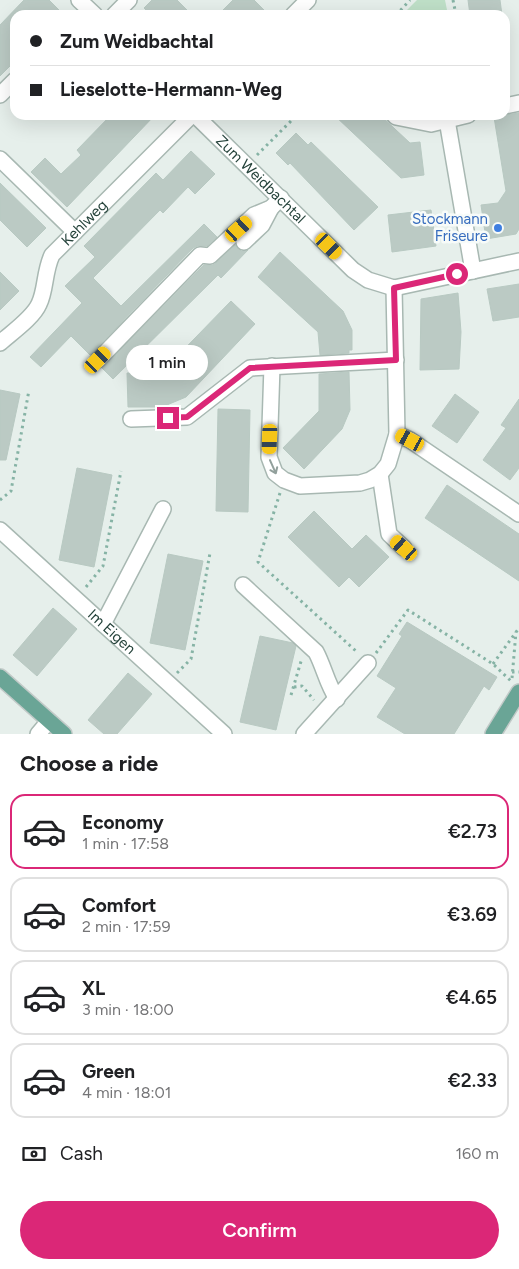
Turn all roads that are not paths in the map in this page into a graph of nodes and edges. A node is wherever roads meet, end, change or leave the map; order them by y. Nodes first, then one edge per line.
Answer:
1 (129, 0) edge
2 (308, 0) edge
3 (119, 10) edge
4 (298, 10) edge
5 (10, 85) edge
6 (0, 95) edge
7 (188, 120) edge
8 (198, 120) edge
9 (411, 120) edge
10 (447, 120) joint
11 (0, 159) edge
12 (276, 203) junction
13 (75, 232) junction
14 (244, 242) dead end
15 (519, 261) edge
16 (473, 271) junction
17 (394, 288) junction
18 (0, 343) edge
19 (98, 360) dead end
20 (396, 360) junction
21 (272, 366) junction
22 (130, 419) dead end
23 (397, 434) junction
24 (384, 469) junction
25 (163, 510) dead end
26 (519, 514) edge
27 (0, 530) edge
28 (404, 548) dead end
29 (243, 585) dead end
30 (104, 624) junction
31 (368, 663) road end
32 (0, 677) edge
33 (519, 692) edge
34 (337, 699) junction
35 (49, 721) junction
36 (38, 734) edge
37 (64, 734) edge
38 (224, 734) edge
39 (304, 734) edge
40 (493, 734) edge

1 - 3 street
2 - 4 street
5 - 6 street
7 - 13 street, Kehlweg
8 - 12 street, Zum Weidbachtal
9 - 10 street
10 - 16 street
11 - 13 street
12 - 14 street
12 - 17 street, Zum Weidbachtal
12 - 19 street
13 - 18 street, Kehlweg
15 - 16 street, Zum Weidbachtal
16 - 17 street, Zum Weidbachtal
17 - 20 street
20 - 21 street
20 - 23 street
21 - 22 street
21 -> 24 street
23 - 24 street
23 - 26 street
24 - 28 street
25 - 30 street
27 - 30 street, Im Eigen
29 - 34 street
30 - 38 street, Im Eigen
31 - 34 street
32 - 35 main road
33 - 40 main road
34 - 39 street
35 - 36 street
35 - 37 main road

